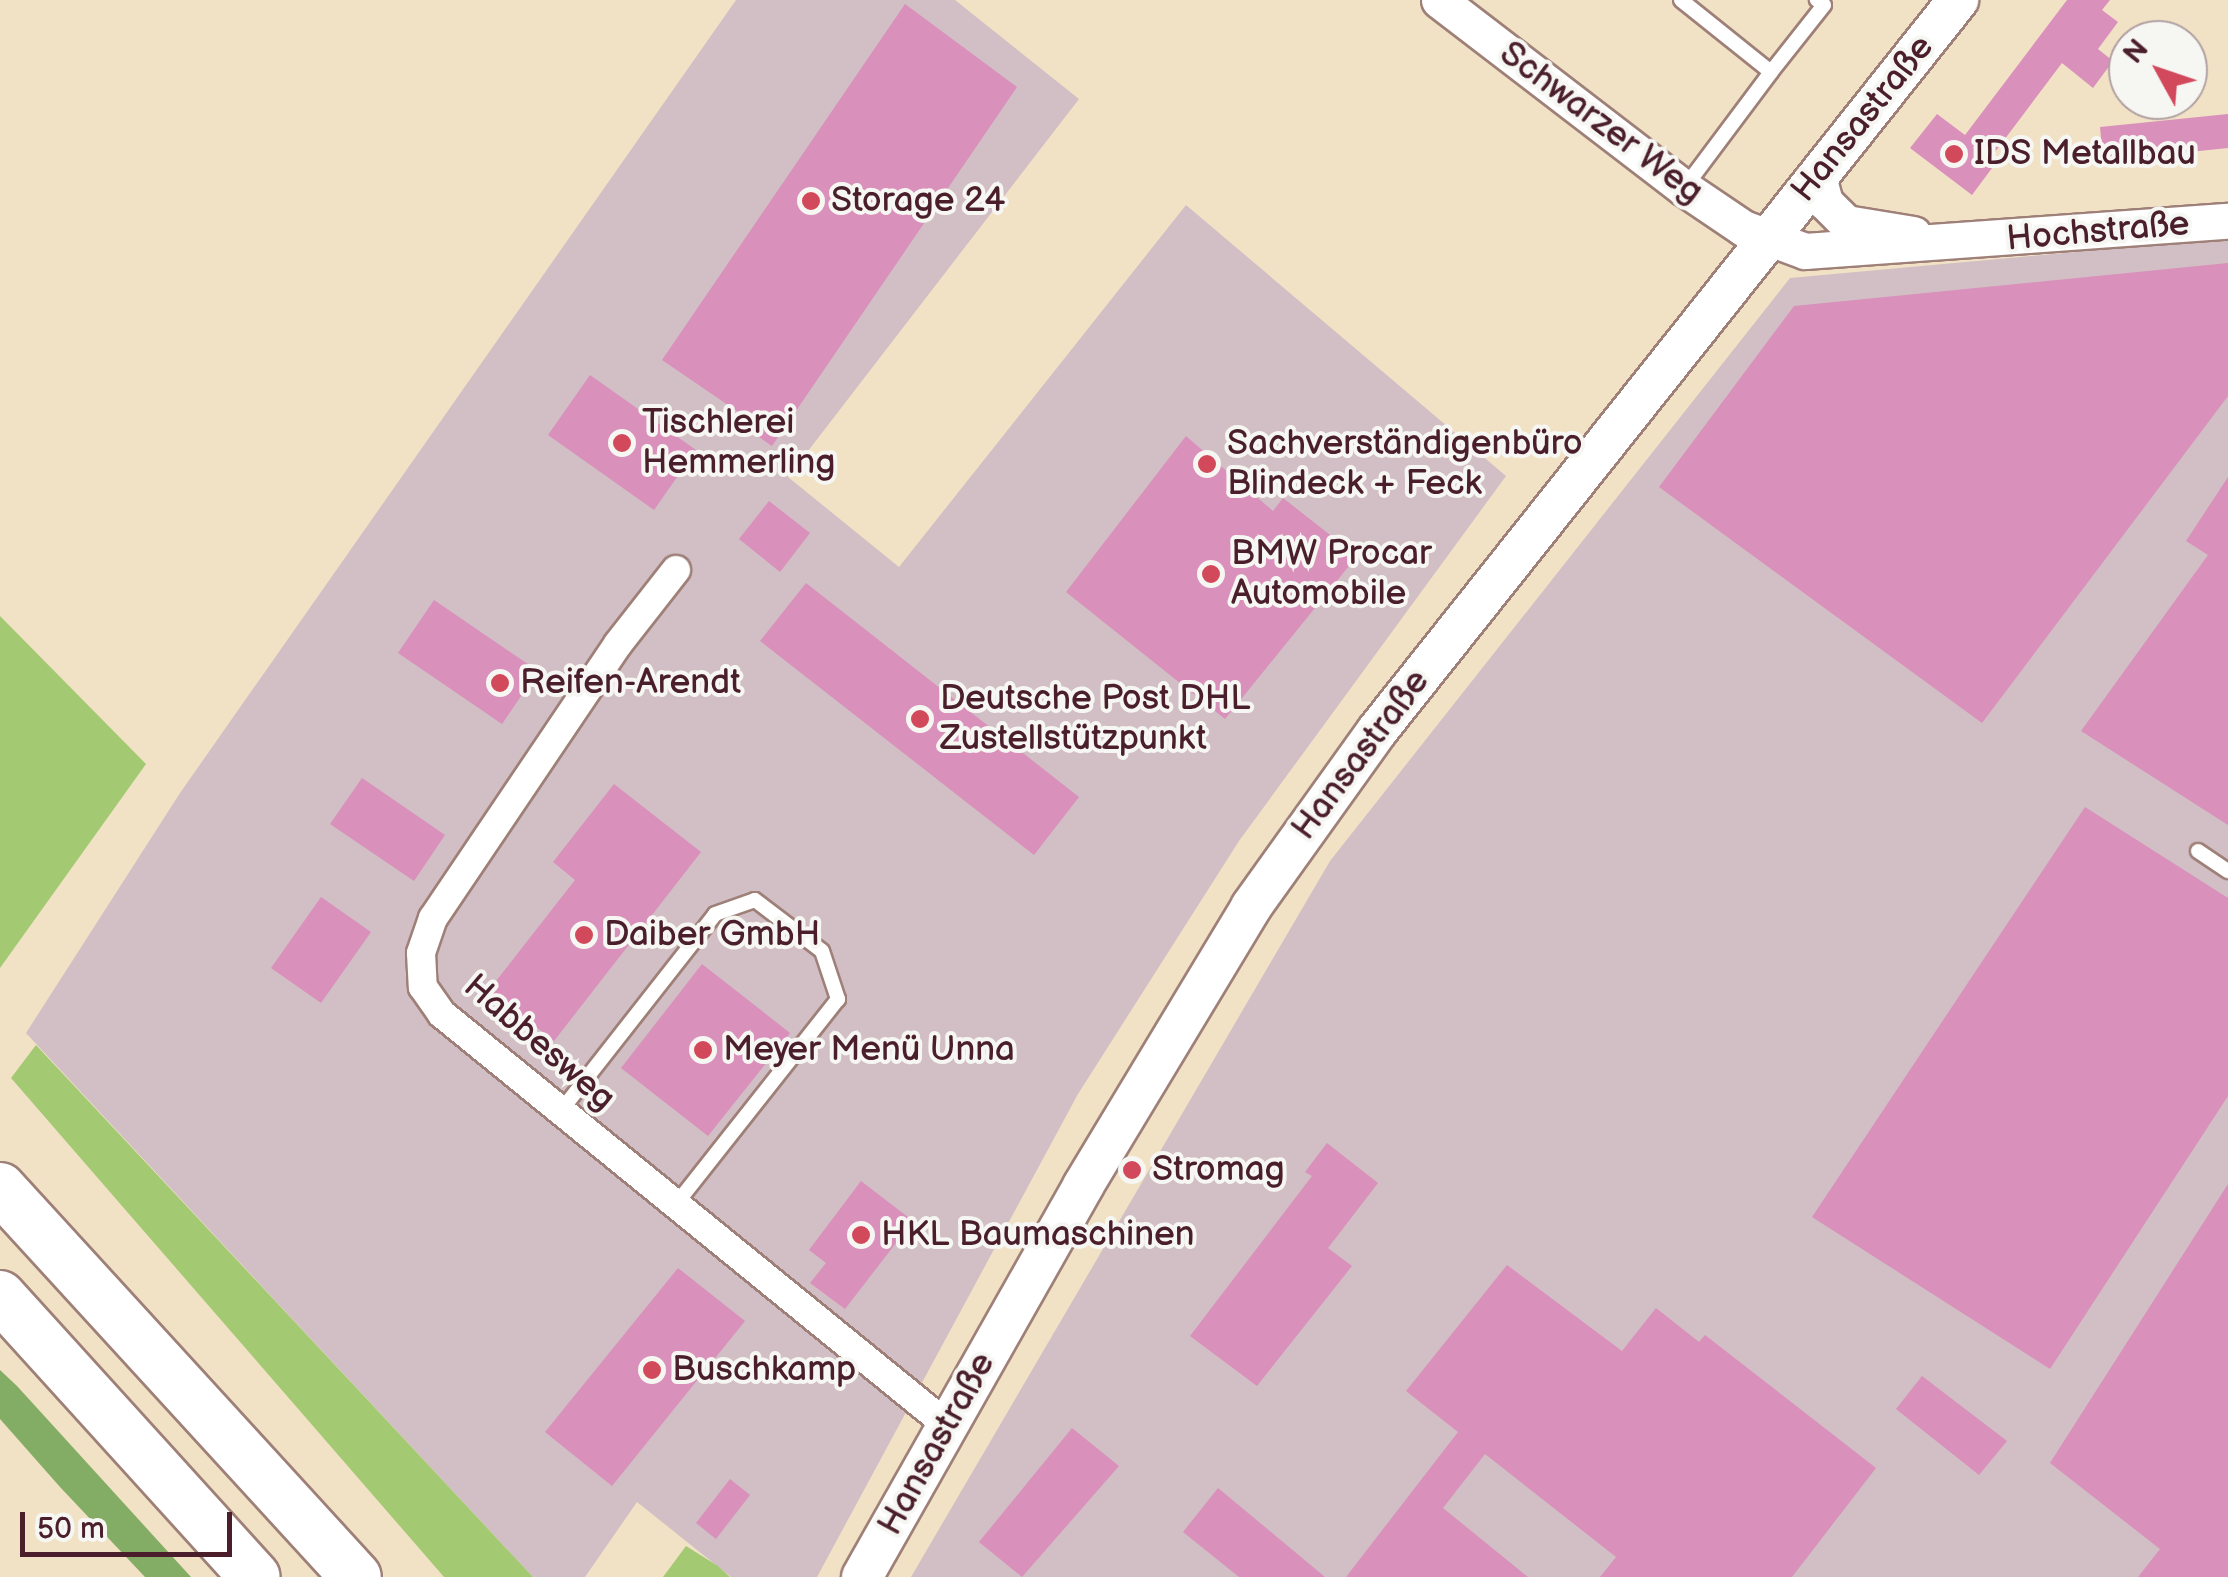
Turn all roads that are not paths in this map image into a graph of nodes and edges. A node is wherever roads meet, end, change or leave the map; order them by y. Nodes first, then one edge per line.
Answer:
1 (1439, 0) edge
2 (1680, 0) edge
3 (1818, 0) edge
4 (1958, 0) edge
5 (1771, 72) junction
6 (1818, 176) junction
7 (1684, 188) junction
8 (2228, 220) edge
9 (1767, 239) junction
10 (1968, 243) junction
11 (676, 570) dead end
12 (2198, 851) dead end
13 (2228, 871) edge
14 (560, 1112) junction
15 (0, 1188) edge
16 (674, 1207) junction
17 (0, 1296) edge
18 (947, 1425) junction
19 (255, 1577) edge
20 (356, 1577) edge
21 (862, 1577) edge

1 - 7 street, Schwarzer Weg
2 - 5 lane
3 - 5 lane
4 - 6 main road, Hansastraße
5 - 7 lane
6 - 9 main road, Hansastraße
6 - 10 street, Hochstraße
7 - 9 street, Schwarzer Weg
8 - 10 street, Hochstraße
9 - 10 street, Hochstraße
9 - 18 main road, Hansastraße
11 - 14 street, Habbesweg
12 - 13 lane
14 - 16 street, Habbesweg
14 - 16 lane
15 - 20 highway
16 - 18 street, Habbesweg
17 - 19 highway
18 - 21 main road, Hansastraße

